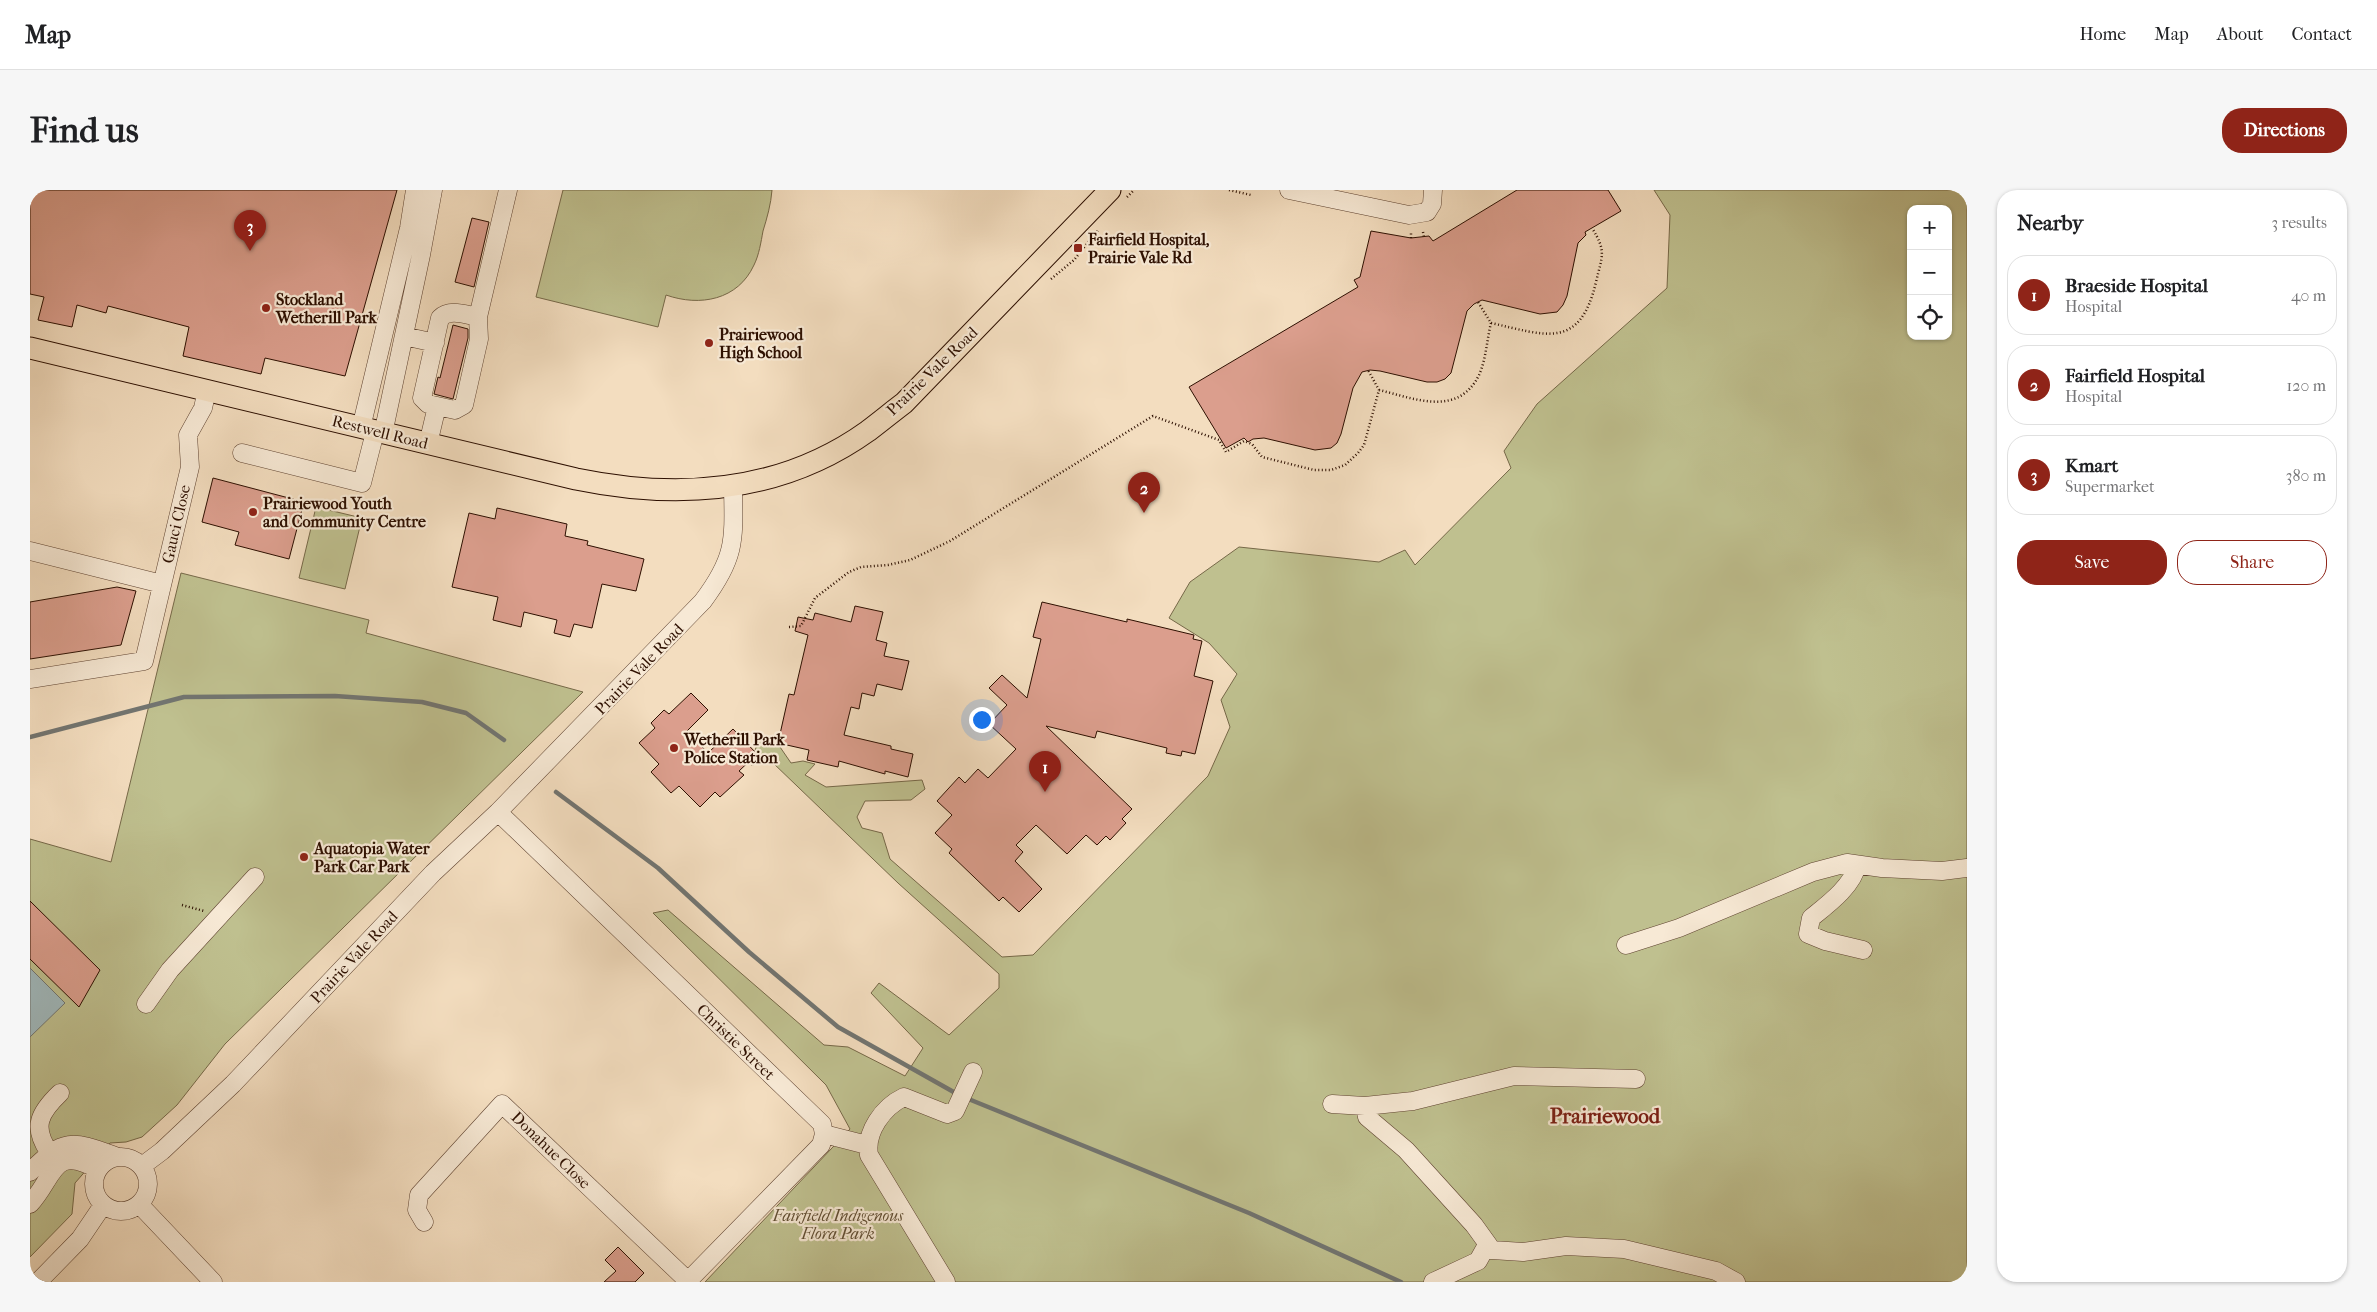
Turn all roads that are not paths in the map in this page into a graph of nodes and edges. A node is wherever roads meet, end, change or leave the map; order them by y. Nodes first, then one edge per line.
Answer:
1 (415, 190) edge
2 (433, 190) edge
3 (508, 190) edge
4 (1110, 190) edge
5 (1289, 190) edge
6 (1433, 190) edge
7 (478, 317) junction
8 (404, 336) junction
9 (435, 343) junction
10 (30, 348) edge
11 (207, 390) junction
12 (437, 406) junction
13 (373, 431) junction
14 (428, 444) junction
15 (242, 453) dead end
16 (733, 487) junction
17 (30, 551) edge
18 (162, 584) junction
19 (30, 679) edge
20 (498, 812) junction
21 (1857, 865) junction
22 (1967, 868) edge
23 (255, 877) dead end
24 (1626, 945) dead end
25 (1862, 950) dead end
26 (146, 1004) dead end
27 (973, 1072) dead end
28 (1636, 1079) dead end
29 (60, 1093) dead end
30 (1332, 1104) dead end
31 (1364, 1106) junction
32 (824, 1134) junction
33 (867, 1145) junction
34 (49, 1152) junction
35 (118, 1157) junction
36 (142, 1166) junction
37 (97, 1170) junction
38 (30, 1172) edge
39 (30, 1204) edge
40 (139, 1204) junction
41 (103, 1205) junction
42 (424, 1222) dead end
43 (1487, 1245) junction
44 (687, 1281) edge
45 (38, 1282) edge
46 (213, 1282) edge
47 (946, 1282) edge
48 (1433, 1282) edge
49 (1736, 1282) edge

1 - 13 street
2 - 8 street
3 - 7 street
4 - 16 main road, Prairie Vale Road
5 - 6 street
7 - 9 street
7 - 12 street
8 - 9 street
8 - 13 street
9 - 12 street
10 - 11 main road, Restwell Road
11 - 13 main road, Restwell Road
11 - 18 street, Gauci Close
12 - 14 street
13 - 14 main road, Restwell Road
13 - 15 street
14 - 16 main road, Restwell Road
16 - 20 street, Prairie Vale Road
17 - 18 street
18 - 19 street, Gauci Close
20 - 32 street, Christie Street
20 - 36 street, Prairie Vale Road
21 - 22 street
21 - 24 street
21 - 25 street
23 - 26 street
27 - 33 street
28 - 31 street
29 - 34 street
30 - 31 street
31 - 43 street
32 - 33 street
32 - 44 street
33 - 47 street
34 - 35 street
34 - 38 street
35 - 36 street
35 - 37 street
36 - 40 street
37 - 39 street
37 - 41 street
40 - 41 street
40 - 46 street
41 - 45 street
42 - 44 street, Donahue Close
43 - 48 street
43 - 49 street

